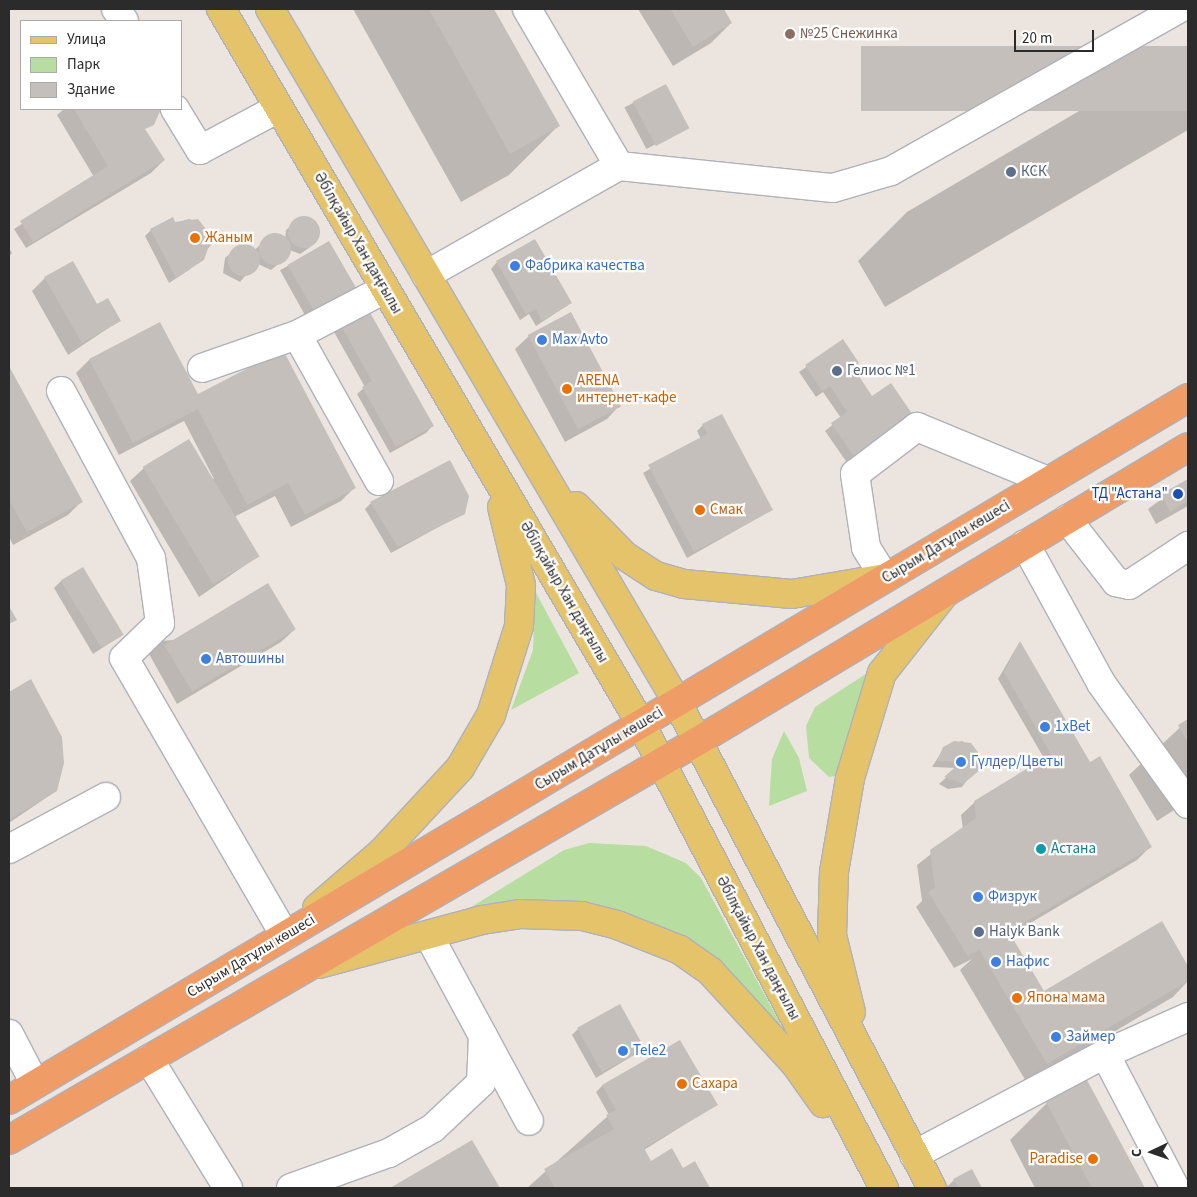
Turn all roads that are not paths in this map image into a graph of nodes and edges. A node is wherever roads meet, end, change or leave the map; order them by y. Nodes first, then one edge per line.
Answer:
1 (116, 9) edge
2 (221, 9) edge
3 (270, 9) edge
4 (527, 9) edge
5 (1179, 9) edge
6 (123, 20) edge
7 (279, 108) junction
8 (176, 110) edge
9 (619, 166) junction
10 (426, 274) junction
11 (385, 289) junction
12 (297, 335) junction
13 (202, 368) dead end
14 (61, 391) dead end
15 (1188, 398) edge
16 (524, 442) junction
17 (1188, 447) edge
18 (488, 463) junction
19 (379, 481) dead end
20 (1048, 481) junction
21 (1067, 519) junction
22 (1025, 544) junction
23 (1188, 546) edge
24 (885, 578) junction
25 (948, 590) junction
26 (677, 702) junction
27 (641, 724) junction
28 (698, 741) junction
29 (660, 762) junction
30 (106, 797) dead end
31 (1188, 804) edge
32 (9, 849) edge
33 (285, 936) junction
34 (429, 936) junction
35 (304, 968) junction
36 (1188, 1017) edge
37 (9, 1034) edge
38 (483, 1036) junction
39 (860, 1052) junction
40 (1105, 1054) junction
41 (148, 1059) junction
42 (36, 1084) junction
43 (9, 1100) edge
44 (529, 1121) dead end
45 (9, 1140) edge
46 (914, 1155) junction
47 (881, 1184) edge
48 (228, 1188) edge
49 (291, 1188) edge
50 (932, 1188) edge
51 (1175, 1188) edge

1 - 6 lane
2 - 7 main road, Әбілқайыр Хан даңғылы
3 - 10 main road
4 - 9 lane
5 - 9 lane
7 - 8 lane
7 - 11 main road, Әбілқайыр Хан даңғылы
9 - 10 lane
10 - 16 main road
11 - 12 lane
11 - 18 main road, Әбілқайыр Хан даңғылы
12 - 13 lane
12 - 19 lane
14 - 33 lane
15 - 20 highway, Сырым Датұлы көшесі
16 - 24 main road
16 - 26 main road
17 - 21 highway
18 - 27 main road, Әбілқайыр Хан даңғылы
18 - 33 main road
20 - 24 highway, Сырым Датұлы көшесі
20 - 24 lane
21 - 22 highway
21 - 23 lane
22 - 25 highway
22 - 31 lane
24 - 26 highway, Сырым Датұлы көшесі
25 - 28 highway
25 - 39 main road
26 - 27 highway, Сырым Датұлы көшесі
26 - 28 main road
27 - 29 main road, Әбілқайыр Хан даңғылы
27 - 33 highway, Сырым Датұлы көшесі
28 - 29 highway
28 - 39 main road
29 - 35 highway
29 - 47 main road, Әбілқайыр Хан даңғылы
30 - 32 lane
33 - 42 highway, Сырым Датұлы көшесі
34 - 35 main road
34 - 38 lane
34 - 47 main road
35 - 41 highway
36 - 40 lane
37 - 42 lane
38 - 44 lane
38 - 49 lane
39 - 46 main road
40 - 46 lane
40 - 51 lane
41 - 45 highway
41 - 48 lane
42 - 43 highway, Сырым Датұлы көшесі
46 - 50 main road

